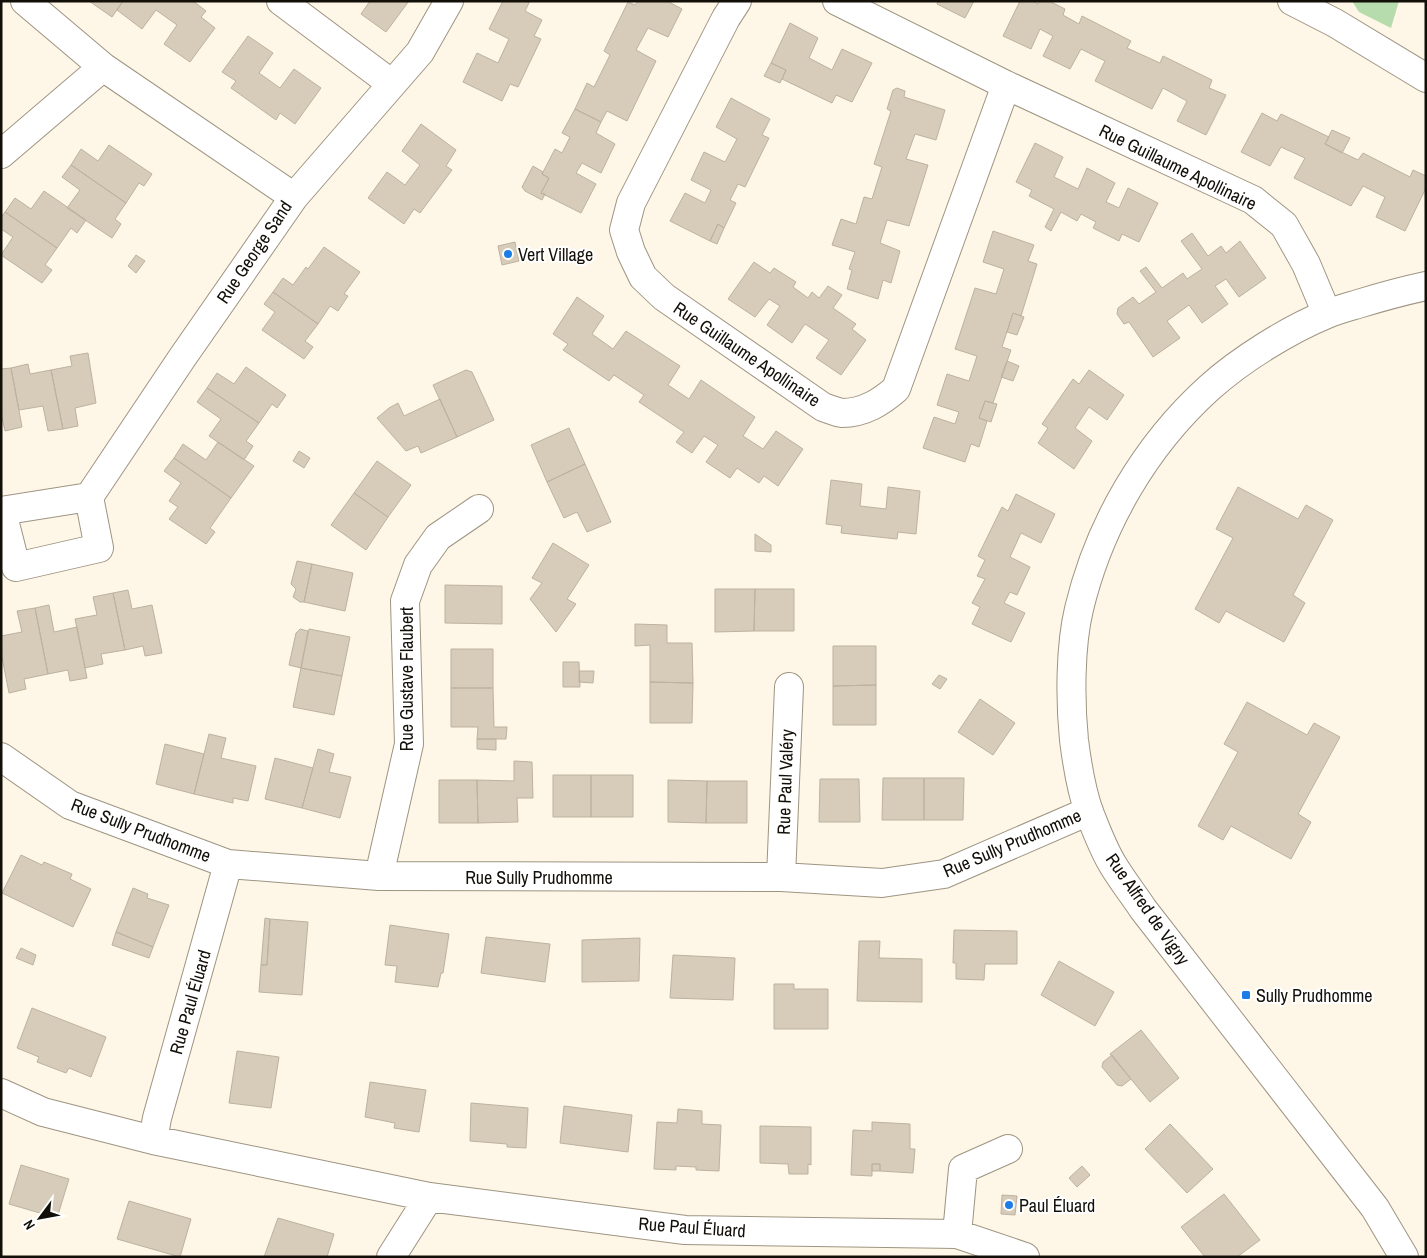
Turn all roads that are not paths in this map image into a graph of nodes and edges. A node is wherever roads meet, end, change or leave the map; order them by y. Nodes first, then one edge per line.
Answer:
1 (25, 1) edge
2 (281, 1) edge
3 (449, 1) edge
4 (737, 1) edge
5 (837, 1) edge
6 (1292, 1) edge
7 (103, 67) junction
8 (1426, 78) edge
9 (392, 84) junction
10 (1006, 86) junction
11 (1, 154) edge
12 (294, 197) junction
13 (1426, 286) edge
14 (1327, 314) junction
15 (89, 496) junction
16 (478, 509) dead end
17 (2, 512) edge
18 (789, 687) dead end
19 (1, 757) edge
20 (1089, 811) junction
21 (228, 864) junction
22 (379, 876) junction
23 (781, 878) junction
24 (1, 1093) edge
25 (153, 1140) junction
26 (1008, 1149) dead end
27 (429, 1196) junction
28 (957, 1234) junction
29 (391, 1257) edge
30 (1025, 1257) edge
31 (1404, 1257) edge

1 - 7 street, Rue George Sand
2 - 9 street
3 - 9 street
4 - 10 street, Rue Guillaume Apollinaire
5 - 10 street, Rue Guillaume Apollinaire
6 - 8 street
7 - 11 street
7 - 12 street, Rue George Sand
9 - 12 street
10 - 14 street, Rue Guillaume Apollinaire
12 - 15 street, Rue George Sand
13 - 14 street, Rue Alfred de Vigny
14 - 20 street, Rue Alfred de Vigny
15 - 17 street
15 - 17 street
16 - 22 street, Rue Gustave Flaubert
18 - 23 street, Rue Paul Valéry
19 - 21 street, Rue Sully Prudhomme
20 - 23 street, Rue Sully Prudhomme
20 - 31 street, Rue Alfred de Vigny
21 - 22 street, Rue Sully Prudhomme
21 - 25 street, Rue Paul Éluard
22 - 23 street, Rue Sully Prudhomme
24 - 25 street, Rue Paul Éluard
25 - 27 street, Rue Paul Éluard
26 - 28 street
27 - 28 street, Rue Paul Éluard
27 - 29 street
28 - 30 street, Rue Paul Éluard

